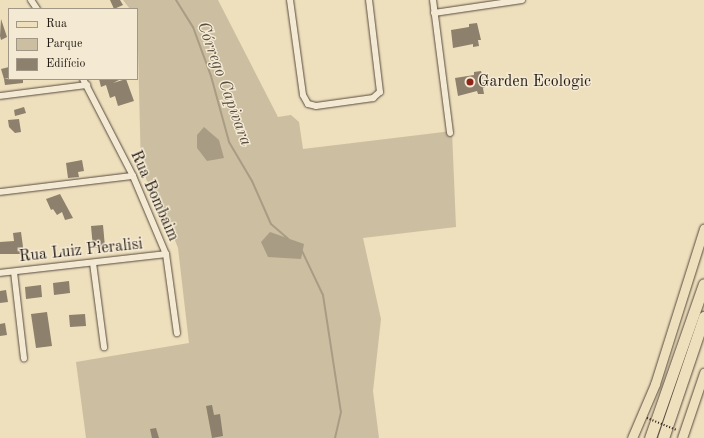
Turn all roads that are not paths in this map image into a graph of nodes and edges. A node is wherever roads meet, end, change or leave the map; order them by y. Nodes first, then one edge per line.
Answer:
1 (290, 0) edge
2 (369, 0) edge
3 (433, 0) edge
4 (522, 0) edge
5 (434, 12) junction
6 (84, 80) edge
7 (87, 85) junction
8 (0, 96) edge
9 (450, 133) dead end
10 (133, 176) junction
11 (0, 192) edge
12 (704, 229) edge
13 (166, 254) junction
14 (93, 263) junction
15 (14, 272) junction
16 (0, 273) edge
17 (704, 284) edge
18 (704, 316) edge
19 (177, 332) dead end
20 (104, 347) dead end
21 (24, 358) dead end
22 (704, 373) edge
23 (680, 434) edge
24 (632, 438) edge
25 (650, 438) edge
26 (663, 438) edge

1 - 2 street
3 - 5 street
4 - 5 street
5 - 9 street
6 - 7 street, Rua Bombaim
7 - 8 street
7 - 10 street, Rua Bombaim
10 - 11 street
10 - 13 street, Rua Bombaim
12 - 24 main road
13 - 14 street, Rua Luiz Pieralisi
13 - 19 street, Rua Bombaim
14 - 15 street, Rua Luiz Pieralisi
14 - 20 street
15 - 16 street, Rua Luiz Pieralisi
15 - 21 street
17 - 25 highway
18 - 26 highway
22 - 23 main road

